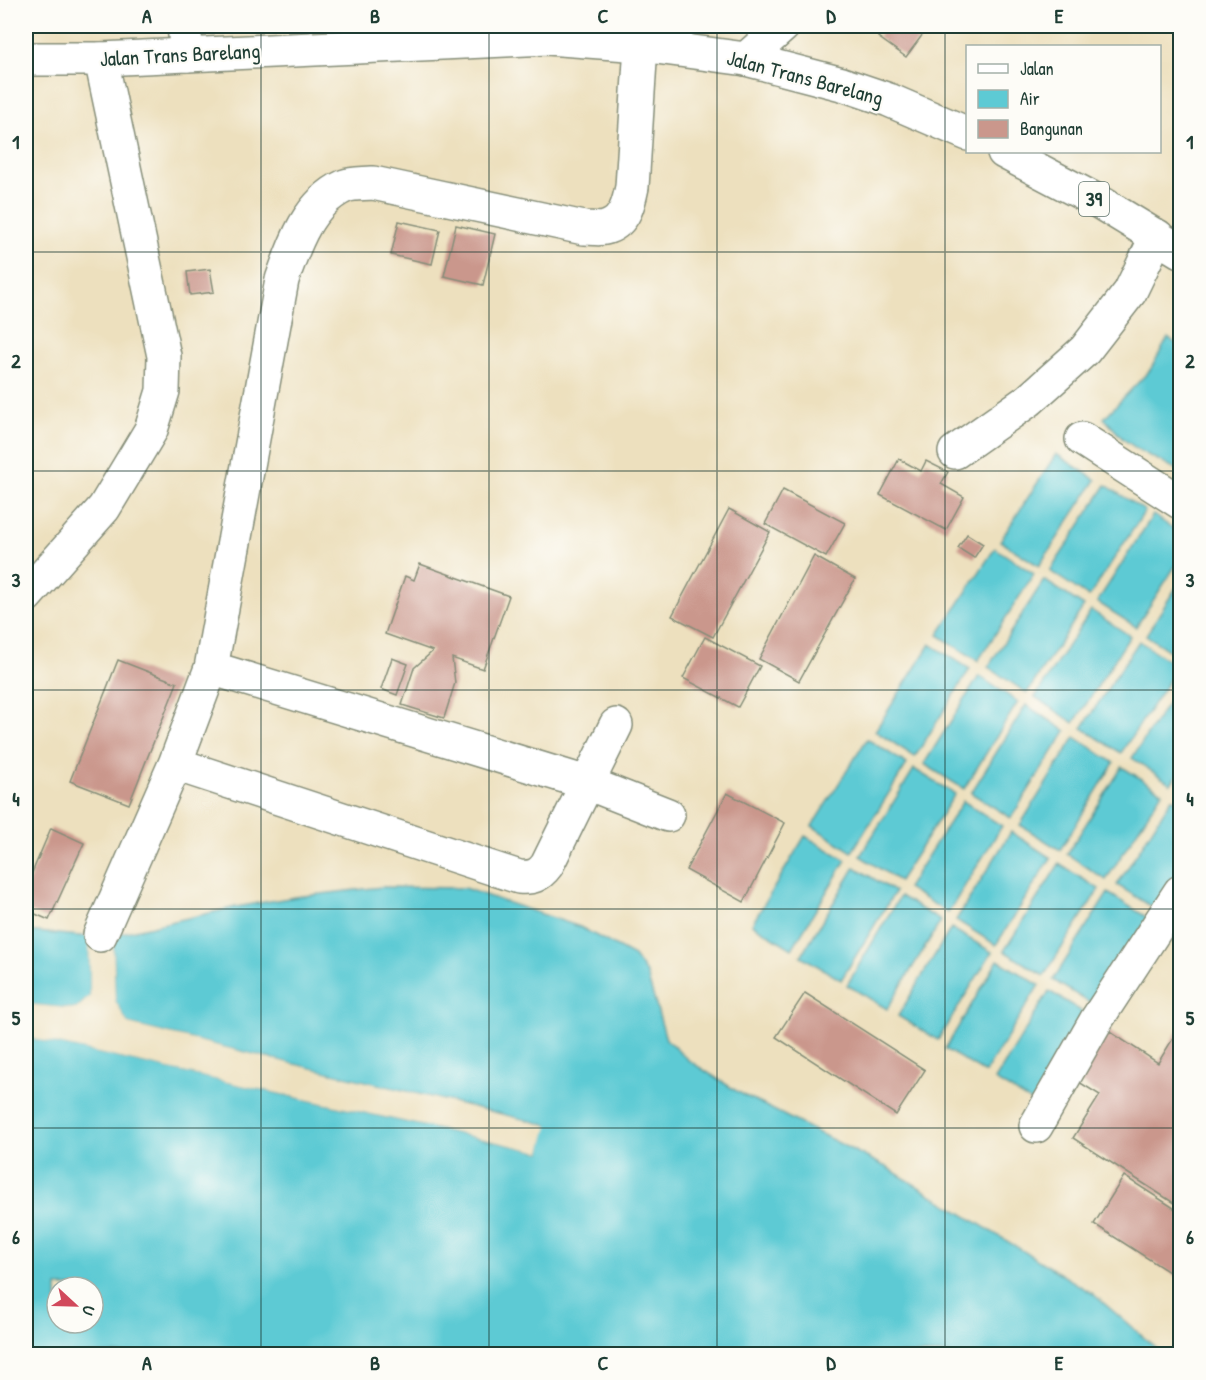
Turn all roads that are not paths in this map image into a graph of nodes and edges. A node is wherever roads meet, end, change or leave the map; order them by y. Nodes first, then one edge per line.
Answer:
1 (783, 26) edge
2 (185, 40) edge
3 (641, 45) junction
4 (26, 59) edge
5 (101, 59) junction
6 (746, 59) junction
7 (966, 133) edge
8 (1006, 153) edge
9 (1173, 243) edge
10 (1082, 439) dead end
11 (956, 452) dead end
12 (1180, 501) edge
13 (26, 596) edge
14 (211, 668) junction
15 (616, 725) dead end
16 (176, 764) junction
17 (587, 783) junction
18 (668, 815) dead end
19 (1180, 892) edge
20 (100, 935) dead end
21 (1036, 1126) dead end

1 - 6 main road
2 - 3 main road, Jalan Trans Barelang
2 - 5 main road, Jalan Trans Barelang
3 - 6 main road, Jalan Trans Barelang
3 - 14 main road
4 - 5 main road, Jalan Trans Barelang
5 - 13 main road
6 - 7 main road, Jalan Trans Barelang
8 - 9 main road, 39
9 - 11 main road
10 - 12 main road
14 - 16 main road
14 - 17 main road
15 - 17 main road
16 - 17 main road
16 - 20 main road
17 - 18 main road
19 - 21 main road

